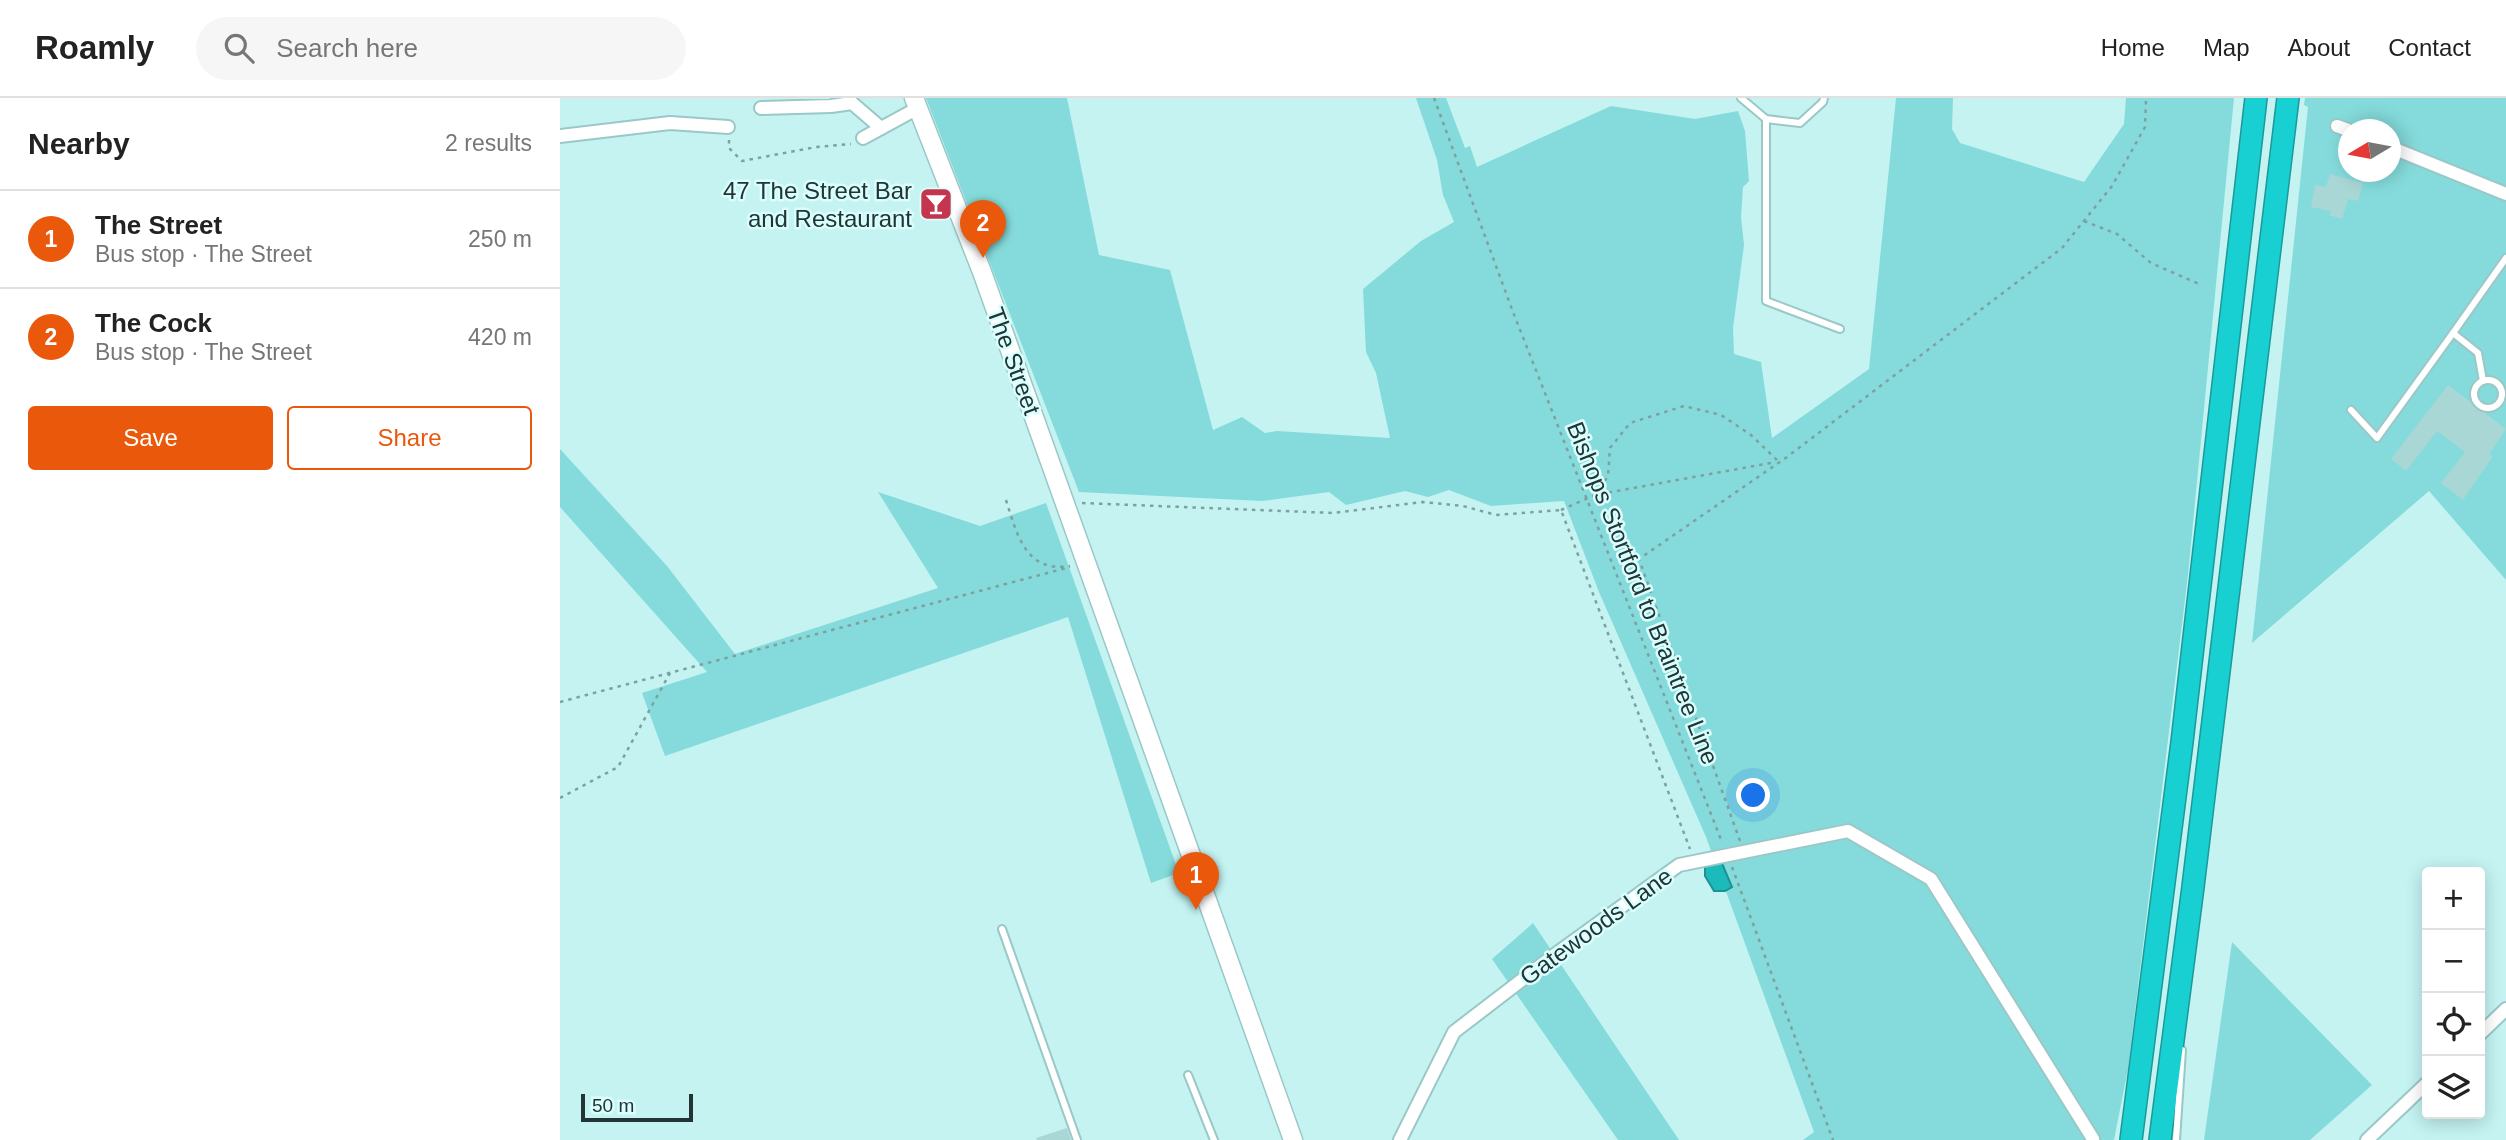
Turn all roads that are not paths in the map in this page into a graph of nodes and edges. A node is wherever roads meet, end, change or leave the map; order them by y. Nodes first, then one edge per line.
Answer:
1 (1741, 98) edge
2 (1824, 98) edge
3 (2256, 98) edge
4 (2288, 98) edge
5 (916, 103) edge
6 (761, 108) dead end
7 (1766, 119) junction
8 (728, 127) road end
9 (881, 128) junction
10 (560, 136) edge
11 (863, 138) road end
12 (2401, 151) edge
13 (2506, 194) edge
14 (2506, 258) edge
15 (1840, 329) dead end
16 (2454, 333) junction
17 (2483, 381) junction
18 (2351, 410) dead end
19 (2193, 887) junction
20 (1002, 929) dead end
21 (2506, 1009) edge
22 (2184, 1020) dead end
23 (2485, 1029) edge
24 (2182, 1047) dead end
25 (1188, 1075) dead end
26 (2422, 1088) edge
27 (2093, 1139) edge
28 (1077, 1140) edge
29 (1214, 1140) edge
30 (1293, 1140) edge
31 (1400, 1140) edge
32 (2131, 1140) edge
33 (2160, 1140) edge
34 (2176, 1140) edge
35 (2367, 1140) edge

1 - 7 lane
2 - 7 lane
3 - 32 highway
4 - 19 highway
5 - 9 street
5 - 30 street, The Street
6 - 9 street
7 - 15 lane
8 - 10 street
9 - 11 street
12 - 13 street
14 - 16 lane
16 - 17 lane
16 - 18 lane
17 - 17 lane
19 - 22 lane
19 - 33 highway
20 - 28 lane
21 - 23 street
24 - 34 lane
25 - 29 lane
26 - 35 street
27 - 31 street, Gatewoods Lane

